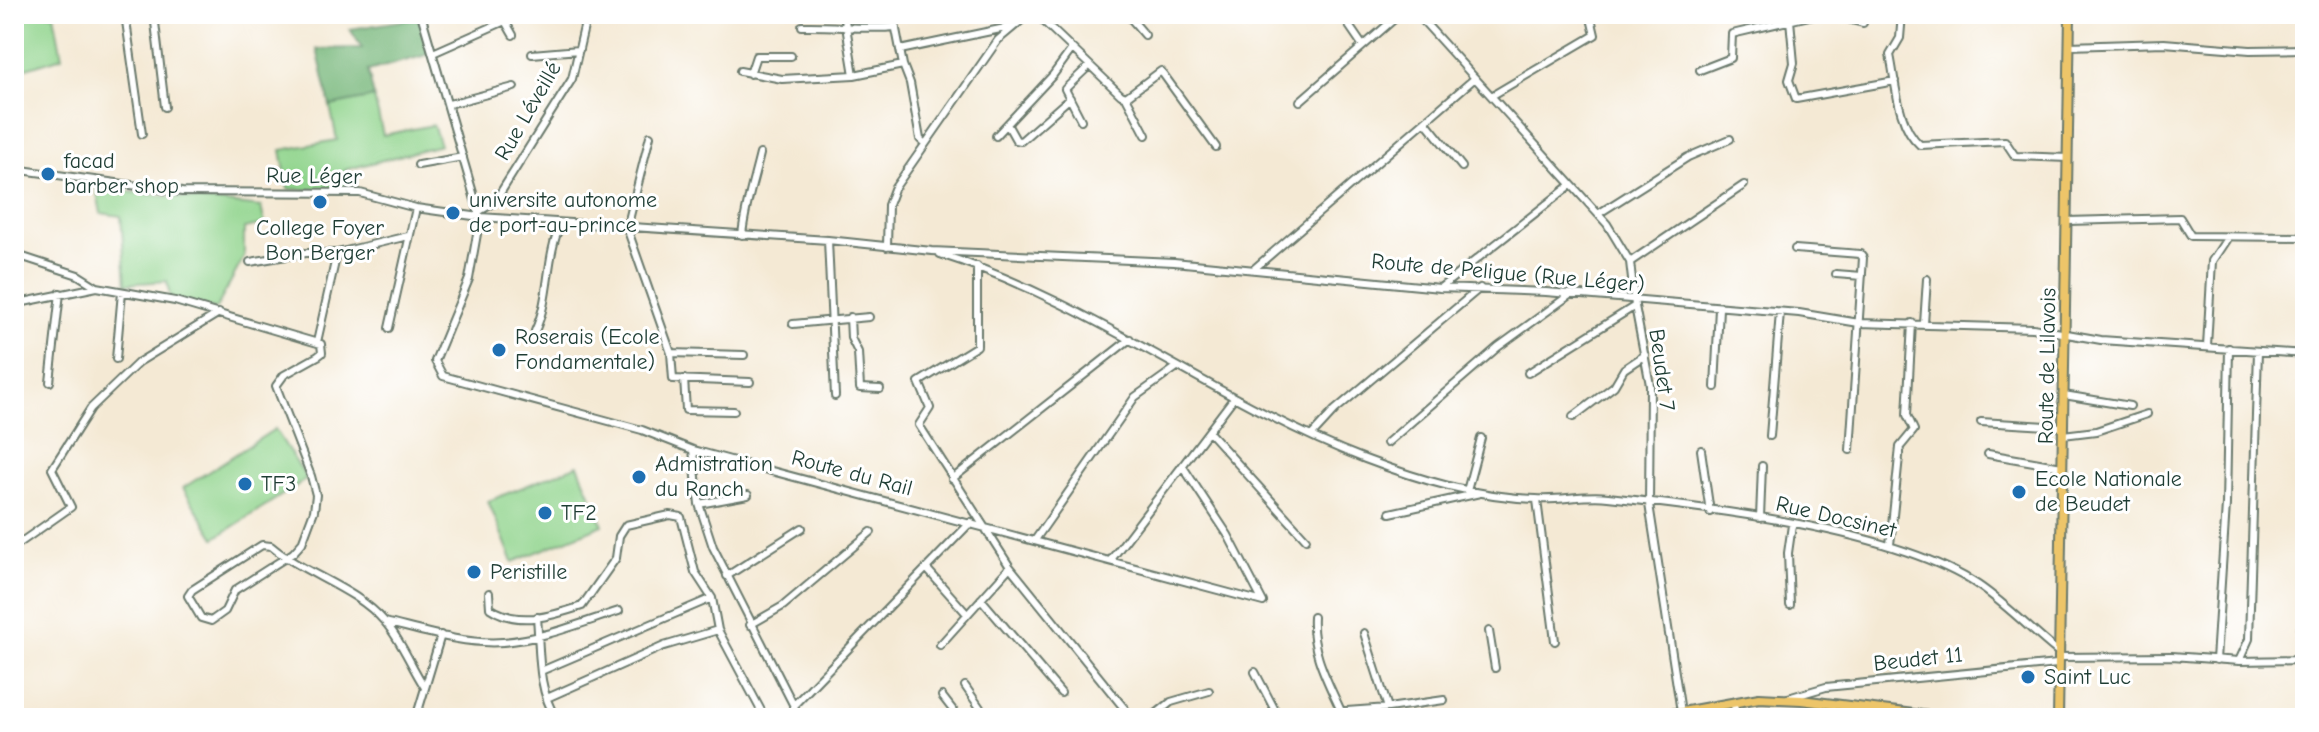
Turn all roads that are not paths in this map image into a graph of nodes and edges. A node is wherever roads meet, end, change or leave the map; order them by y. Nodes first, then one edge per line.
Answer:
1 (125, 14) edge
2 (154, 14) edge
3 (421, 14) edge
4 (587, 14) edge
5 (844, 14) edge
6 (893, 14) edge
7 (1029, 14) edge
8 (1036, 14) edge
9 (1127, 14) edge
10 (1341, 14) edge
11 (1400, 14) edge
12 (1417, 14) edge
13 (1590, 14) edge
14 (1818, 14) edge
15 (1828, 14) edge
16 (1902, 14) edge
17 (2070, 14) edge
18 (1790, 20) junction
19 (1863, 23) dead end
20 (844, 25) junction
21 (802, 26) dead end
22 (1012, 26) junction
23 (896, 27) junction
24 (513, 35) dead end
25 (1145, 35) dead end
26 (1363, 46) junction
27 (2069, 46) junction
28 (1072, 49) junction
29 (2305, 49) edge
30 (579, 50) junction
31 (900, 50) junction
32 (433, 53) junction
33 (532, 54) dead end
34 (791, 56) dead end
35 (903, 65) junction
36 (1089, 66) junction
37 (1700, 70) dead end
38 (740, 71) dead end
39 (750, 74) junction
40 (854, 75) junction
41 (1475, 78) junction
42 (1895, 81) junction
43 (514, 87) dead end
44 (1493, 95) junction
45 (1126, 97) junction
46 (1070, 98) junction
47 (1300, 101) dead end
48 (449, 104) junction
49 (165, 107) dead end
50 (1081, 120) dead end
51 (1425, 121) junction
52 (1007, 124) junction
53 (142, 134) dead end
54 (1146, 135) dead end
55 (650, 136) dead end
56 (996, 136) dead end
57 (1730, 139) dead end
58 (925, 144) junction
59 (1216, 147) dead end
60 (760, 154) dead end
61 (463, 157) junction
62 (2068, 158) junction
63 (418, 165) dead end
64 (1462, 167) dead end
65 (14, 169) edge
66 (1571, 185) junction
67 (1744, 185) dead end
68 (416, 208) junction
69 (1598, 214) junction
70 (479, 215) junction
71 (2067, 221) junction
72 (561, 223) junction
73 (627, 228) junction
74 (742, 235) junction
75 (408, 236) junction
76 (2228, 237) junction
77 (2305, 237) edge
78 (828, 240) junction
79 (887, 247) junction
80 (1795, 249) dead end
81 (932, 251) junction
82 (947, 251) joint
83 (337, 253) junction
84 (14, 254) edge
85 (250, 262) dead end
86 (1630, 262) junction
87 (977, 266) junction
88 (1255, 268) junction
89 (1836, 274) dead end
90 (1862, 276) junction
91 (1927, 279) dead end
92 (97, 287) junction
93 (1440, 288) junction
94 (1480, 288) junction
95 (122, 292) junction
96 (60, 293) junction
97 (1571, 294) junction
98 (14, 304) edge
99 (1634, 304) junction
100 (1719, 308) junction
101 (1780, 312) junction
102 (219, 313) junction
103 (850, 317) junction
104 (869, 317) dead end
105 (833, 318) junction
106 (1859, 323) junction
107 (1912, 323) junction
108 (793, 324) dead end
109 (1924, 324) junction
110 (389, 328) dead end
111 (535, 331) dead end
112 (2066, 335) junction
113 (1130, 339) junction
114 (317, 342) junction
115 (2207, 346) junction
116 (2229, 348) junction
117 (2258, 351) junction
118 (671, 353) junction
119 (2305, 354) edge
120 (744, 355) dead end
121 (1645, 355) junction
122 (116, 359) dead end
123 (1177, 367) junction
124 (1528, 373) dead end
125 (684, 379) junction
126 (50, 382) dead end
127 (750, 382) dead end
128 (1715, 387) dead end
129 (880, 389) dead end
130 (2064, 395) junction
131 (835, 396) dead end
132 (1233, 399) junction
133 (2130, 406) dead end
134 (734, 411) dead end
135 (2147, 414) dead end
136 (1573, 417) dead end
137 (1981, 422) dead end
138 (2063, 431) junction
139 (1209, 432) junction
140 (1312, 435) junction
141 (1770, 436) dead end
142 (1481, 438) dead end
143 (1387, 443) dead end
144 (693, 450) junction
145 (1701, 450) dead end
146 (1850, 450) dead end
147 (1988, 454) dead end
148 (1762, 466) dead end
149 (1183, 467) junction
150 (2062, 467) junction
151 (2305, 478) edge
152 (952, 479) junction
153 (1467, 491) junction
154 (1483, 492) junction
155 (748, 495) dead end
156 (1537, 500) junction
157 (699, 504) junction
158 (1649, 504) junction
159 (1710, 512) junction
160 (1390, 513) dead end
161 (1760, 518) junction
162 (971, 522) junction
163 (984, 525) junction
164 (1792, 525) junction
165 (802, 528) dead end
166 (871, 532) dead end
167 (1306, 539) dead end
168 (1035, 540) junction
169 (1890, 545) junction
170 (14, 547) edge
171 (284, 559) junction
172 (1110, 561) junction
173 (1010, 567) junction
174 (927, 569) junction
175 (727, 576) junction
176 (489, 593) dead end
177 (712, 598) junction
178 (981, 599) junction
179 (1790, 605) dead end
180 (619, 611) dead end
181 (967, 614) junction
182 (537, 617) junction
183 (1313, 617) dead end
184 (385, 622) junction
185 (750, 625) junction
186 (718, 630) junction
187 (1489, 631) dead end
188 (1364, 633) dead end
189 (441, 635) junction
190 (539, 635) junction
191 (1555, 641) dead end
192 (940, 645) dead end
193 (2057, 658) junction
194 (2216, 660) junction
195 (2303, 660) edge
196 (2239, 661) junction
197 (1495, 668) dead end
198 (541, 671) junction
199 (1255, 672) dead end
200 (424, 686) junction
201 (965, 686) dead end
202 (1209, 691) dead end
203 (1061, 693) dead end
204 (942, 696) dead end
205 (547, 698) junction
206 (1784, 699) junction
207 (1444, 700) dead end
208 (1733, 703) junction
209 (793, 706) junction
210 (1388, 708) junction
211 (1341, 711) junction
212 (1681, 712) junction
213 (1308, 716) edge
214 (555, 717) edge
215 (416, 718) edge
216 (765, 718) edge
217 (800, 718) edge
218 (959, 718) edge
219 (987, 718) edge
220 (1132, 718) edge
221 (1151, 718) edge
222 (1649, 718) edge
223 (1738, 718) edge
224 (1946, 718) edge
225 (2058, 718) edge

1 - 53 street
2 - 49 street
3 - 32 street
4 - 30 street, Rue Léveillé
5 - 20 street
6 - 23 street
7 - 22 street
8 - 28 street
9 - 25 street
10 - 26 street
11 - 26 street
12 - 41 street, Beudet 7
13 - 44 street
14 - 18 street
15 - 19 street
16 - 42 street
17 - 27 main road, Route de Lilavois
18 - 37 street
18 - 42 street
20 - 21 street
20 - 23 street
20 - 40 street
22 - 31 street
22 - 58 street
23 - 31 street
24 - 32 street
26 - 47 street
27 - 29 street
27 - 62 main road, Route de Lilavois
28 - 36 street
28 - 52 street
30 - 33 street
30 - 70 street, Rue Léveillé
31 - 35 street
32 - 48 street
34 - 39 street
35 - 40 street
35 - 58 street
36 - 45 street
36 - 46 street
38 - 39 street
39 - 40 street
41 - 44 street, Beudet 7
41 - 51 street
42 - 62 street
43 - 48 street
44 - 66 street, Beudet 7
45 - 54 street
45 - 59 street
46 - 50 street
46 - 52 street
48 - 61 street
51 - 64 street
51 - 88 street
52 - 56 street
55 - 73 street
57 - 69 street
58 - 79 street
60 - 74 street
61 - 63 street
61 - 70 street
62 - 71 main road, Route de Lilavois
65 - 68 street, Rue Léger
66 - 69 street, Beudet 7
66 - 93 street
67 - 86 street
68 - 70 street, Rue Léger
68 - 75 street
69 - 86 street, Beudet 7
70 - 72 street, Rue Léger
70 - 144 street, Route du Rail
71 - 76 street
71 - 112 main road, Route de Lilavois
72 - 73 street, Rue Léger
72 - 111 street
73 - 74 street, Rue Léger
73 - 118 street
74 - 78 street, Rue Léger
75 - 83 street
75 - 110 street
76 - 77 street
76 - 115 street
78 - 79 street, Rue Léger
78 - 105 street
79 - 81 street, Rue Léger
80 - 90 street
81 - 82 street, Rue Léger
81 - 87 street, Rue Docsinet
82 - 88 street, Route de Peligue (Rue Léger)
83 - 85 street
83 - 114 street
84 - 92 street
86 - 99 street, Beudet 7
87 - 113 street, Rue Docsinet
87 - 152 street
88 - 93 street, Route de Peligue (Rue Léger)
89 - 90 street
90 - 106 street
91 - 109 street
92 - 95 street
92 - 96 street
93 - 94 street, Route de Peligue (Rue Léger)
94 - 97 street, Route de Peligue (Rue Léger)
94 - 140 street
95 - 102 street
95 - 122 street
96 - 98 street
96 - 126 street
97 - 99 street, Route de Peligue (Rue Léger)
97 - 143 street
99 - 100 street, Route de Peligue (Rue Léger)
99 - 121 street, Beudet 7
99 - 124 street
100 - 101 street, Route de Peligue (Rue Léger)
100 - 128 street
101 - 106 street, Route de Peligue (Rue Léger)
101 - 141 street
102 - 114 street
102 - 170 street
103 - 104 street
103 - 105 street
103 - 129 street
105 - 108 street
105 - 131 street
106 - 107 street, Route de Peligue (Rue Léger)
106 - 146 street
107 - 109 street, Route de Peligue (Rue Léger)
107 - 169 street
109 - 112 street, Route de Peligue (Rue Léger)
112 - 115 street, Route de Peligue (Rue Léger)
112 - 130 main road, Route de Lilavois
113 - 123 street, Rue Docsinet
113 - 152 street
114 - 171 street
115 - 116 street, Route de Peligue (Rue Léger)
116 - 117 street, Route de Peligue (Rue Léger)
116 - 194 street
117 - 119 street, Route de Peligue (Rue Léger)
117 - 196 street
118 - 120 street
118 - 125 street
121 - 136 street
121 - 158 street, Beudet 7
123 - 132 street, Rue Docsinet
123 - 168 street
125 - 127 street
125 - 134 street
130 - 133 street
130 - 138 main road, Route de Lilavois
132 - 139 street
132 - 140 street, Rue Docsinet
135 - 138 street
137 - 138 street
138 - 150 main road, Route de Lilavois
139 - 149 street
139 - 167 street
140 - 153 street, Rue Docsinet
142 - 153 street
144 - 157 street
144 - 162 street, Route du Rail
145 - 159 street
147 - 150 street
148 - 161 street
149 - 172 street
149 - 172 street, Route du Rail
150 - 193 main road, Route de Lilavois
151 - 195 street
152 - 163 street
153 - 154 street, Rue Docsinet
154 - 156 street, Rue Docsinet
154 - 160 street
155 - 157 street
156 - 158 street, Rue Docsinet
156 - 191 street
157 - 175 street
158 - 159 street, Rue Docsinet
158 - 212 street, Beudet 7
159 - 161 street, Rue Docsinet
161 - 164 street, Rue Docsinet
162 - 163 street, Route du Rail
162 - 174 street
163 - 168 street, Route du Rail
163 - 173 street
164 - 169 street, Rue Docsinet
164 - 179 street
165 - 175 street
166 - 185 street
168 - 172 street, Route du Rail
169 - 193 street, Rue Docsinet
171 - 171 street
171 - 184 street
173 - 178 street
173 - 220 street
174 - 181 street
174 - 209 street
175 - 185 street
176 - 182 street
177 - 182 street
177 - 186 street
177 - 198 street
178 - 181 street
178 - 203 street
180 - 190 street
181 - 192 street
182 - 190 street
183 - 211 street
184 - 189 street
184 - 200 street
185 - 209 street
186 - 205 street
186 - 216 street
187 - 197 street
188 - 210 street
189 - 190 street
189 - 200 street
190 - 198 street
193 - 194 street, Beudet 11
193 - 206 street, Beudet 11
193 - 225 main road, Route de Lilavois
194 - 196 street, Beudet 11
195 - 196 street, Beudet 11
198 - 205 street
199 - 213 street
200 - 215 street
201 - 219 street
202 - 221 street
204 - 218 street
205 - 214 street
206 - 208 main road
206 - 224 main road
207 - 210 street
208 - 212 main road
208 - 223 street
209 - 217 street
210 - 211 street
211 - 213 street
212 - 222 main road

